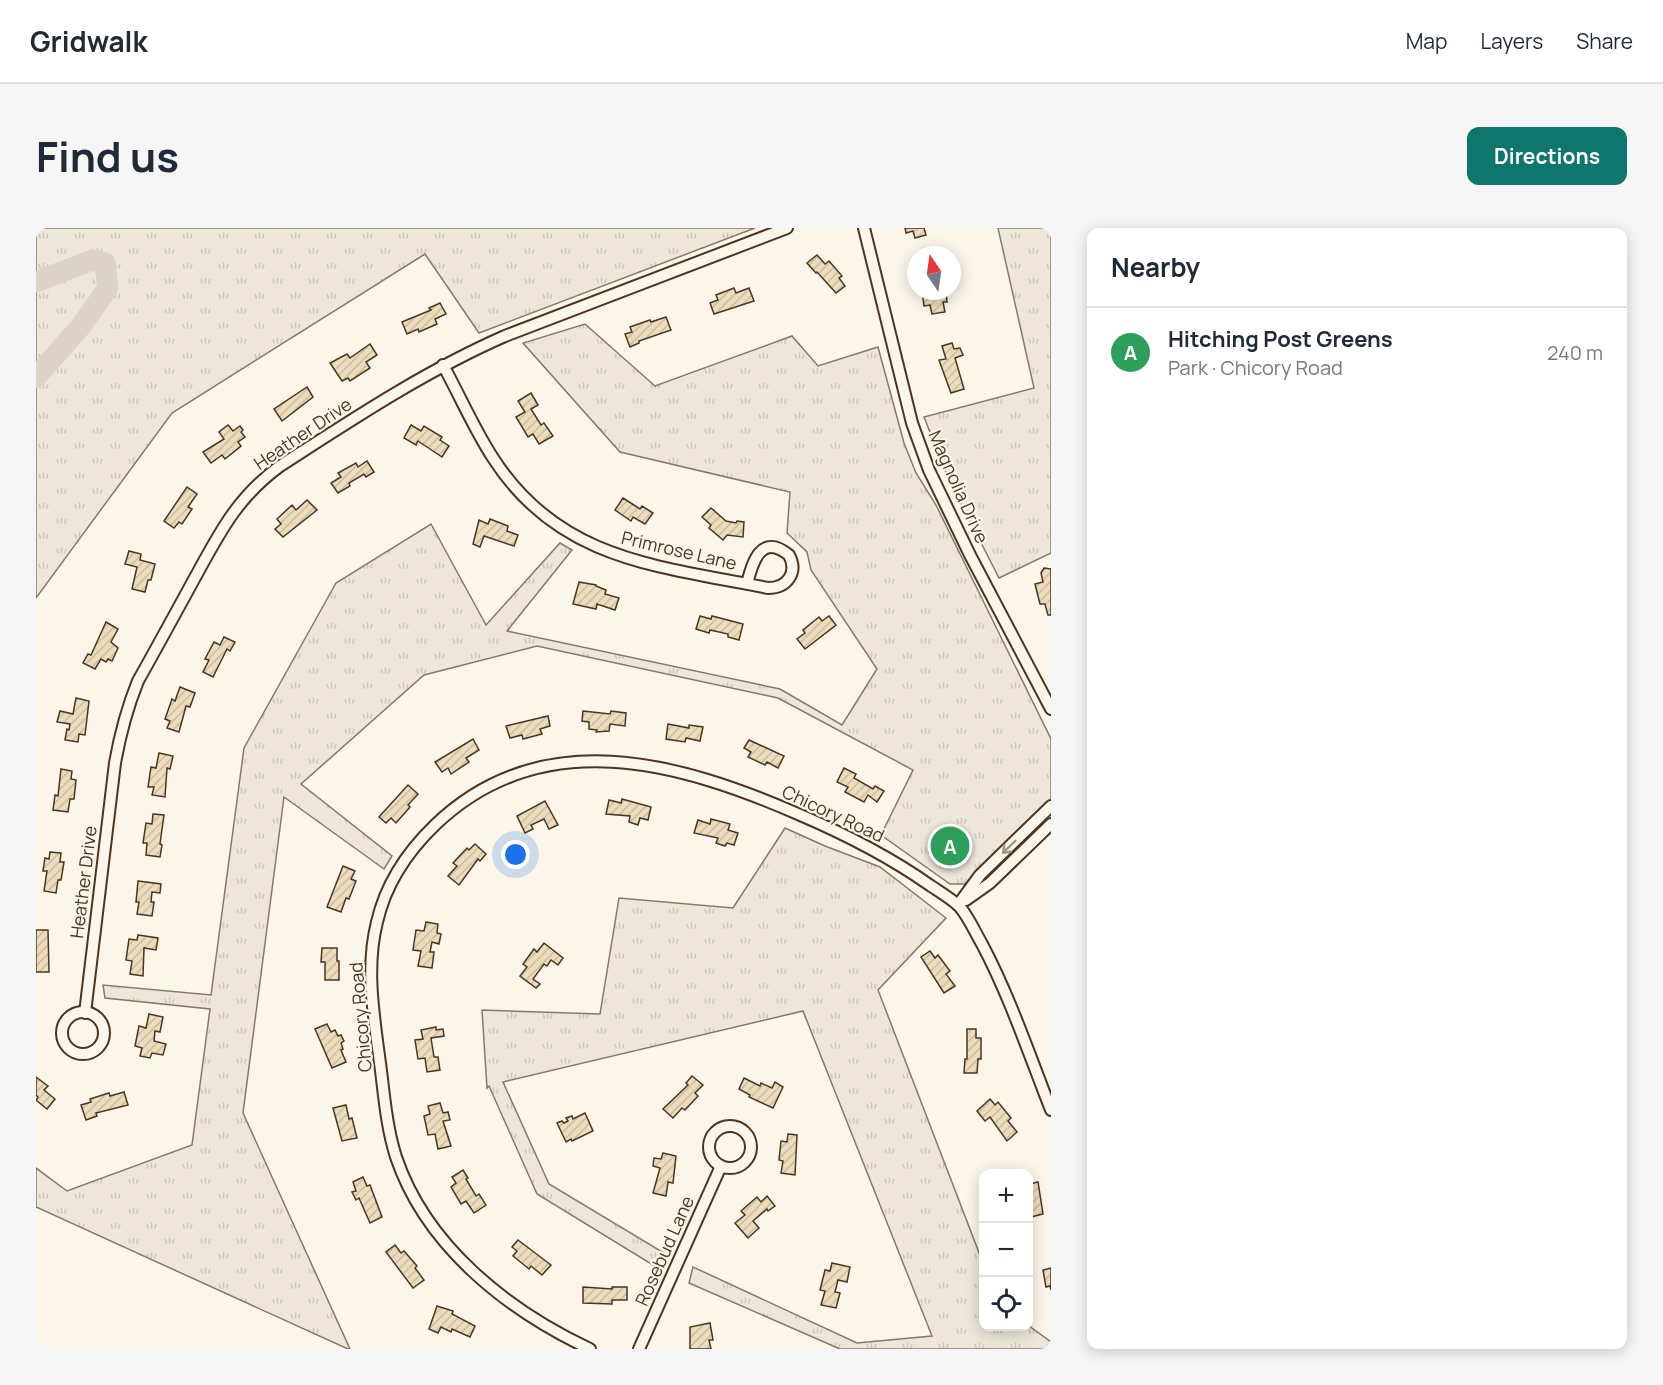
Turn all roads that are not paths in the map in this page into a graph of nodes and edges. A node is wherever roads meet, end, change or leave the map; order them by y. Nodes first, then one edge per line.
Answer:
1 (787, 228) edge
2 (864, 228) edge
3 (443, 365) junction
4 (747, 584) junction
5 (1051, 709) edge
6 (1051, 806) edge
7 (1051, 824) edge
8 (958, 905) junction
9 (85, 1012) dead end
10 (1051, 1110) edge
11 (721, 1166) dead end
12 (590, 1349) edge
13 (639, 1349) edge

1 - 3 street, Heather Drive
2 - 5 street, Magnolia Drive
3 - 4 street, Primrose Lane
3 - 9 street, Heather Drive
4 - 4 street, Primrose Lane
6 -> 8 street
7 - 8 street
8 - 10 street, Chicory Road
8 - 12 street, Chicory Road
11 - 13 street, Rosebud Lane

